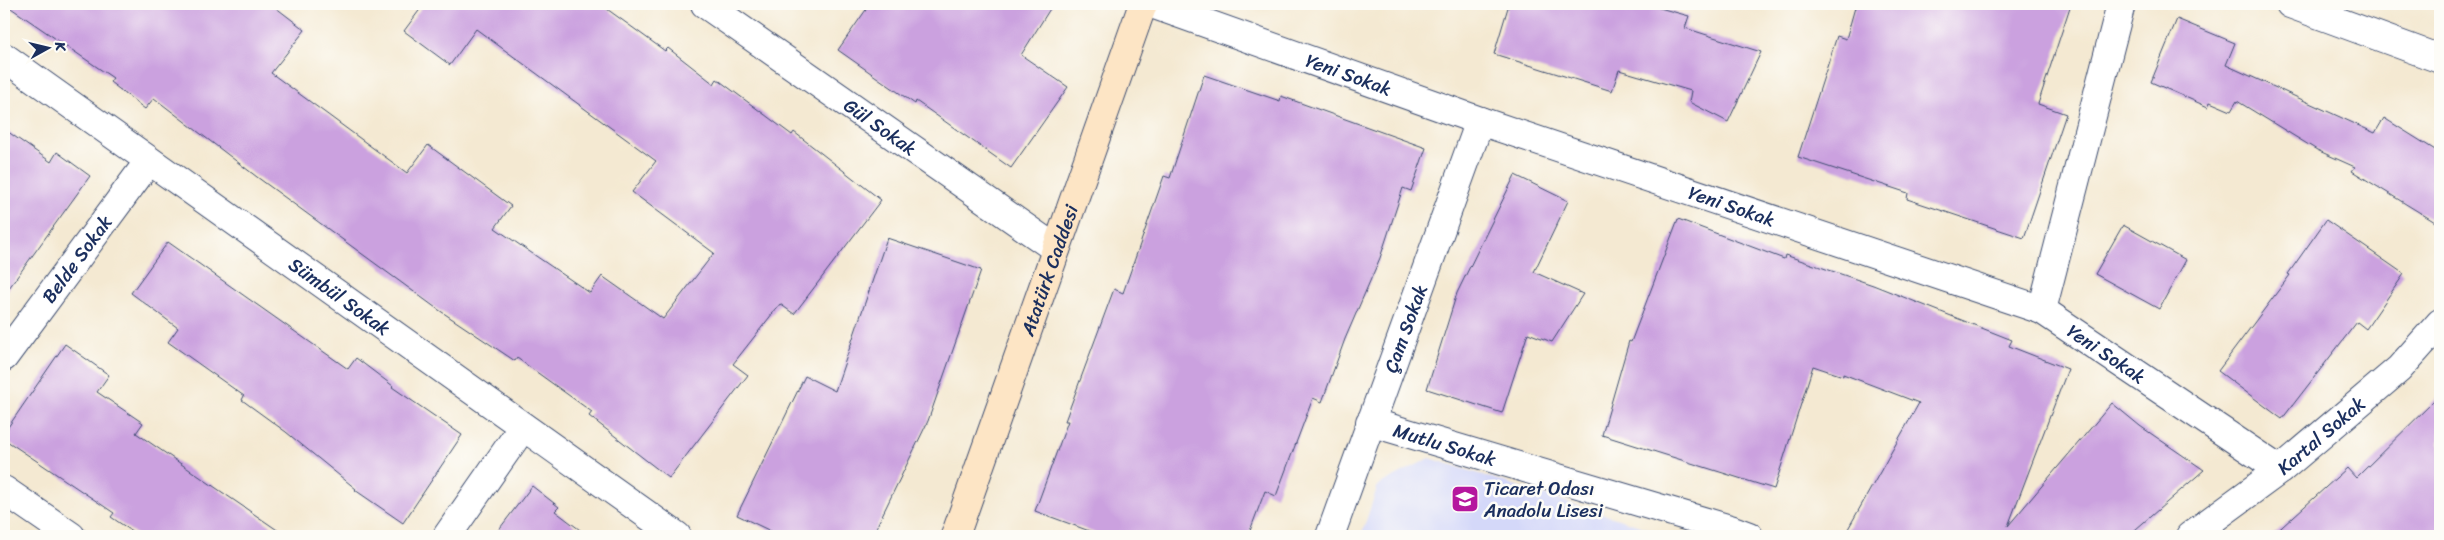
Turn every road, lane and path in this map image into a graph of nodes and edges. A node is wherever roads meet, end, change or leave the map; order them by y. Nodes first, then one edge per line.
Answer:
1 (706, 4) edge
2 (1143, 4) edge
3 (1152, 4) edge
4 (2121, 4) edge
5 (2290, 4) edge
6 (4, 57) edge
7 (2440, 59) edge
8 (1480, 121) junction
9 (149, 161) junction
10 (1056, 250) junction
11 (2042, 310) junction
12 (2440, 323) edge
13 (4, 357) edge
14 (1370, 422) junction
15 (523, 427) junction
16 (2280, 470) junction
17 (4, 490) edge
18 (70, 536) edge
19 (447, 536) edge
20 (677, 536) edge
21 (955, 536) edge
22 (1330, 536) edge
23 (1749, 536) edge
24 (2190, 536) edge

1 - 10 street, Gül Sokak
2 - 10 main road, Atatürk Caddesi
3 - 8 street, Yeni Sokak
4 - 11 street
5 - 7 street
6 - 9 street, Sümbül Sokak
8 - 11 street, Yeni Sokak
8 - 14 street, Çam Sokak
9 - 13 street, Belde Sokak
9 - 15 street, Sümbül Sokak
10 - 21 main road, Atatürk Caddesi
11 - 16 street, Yeni Sokak
12 - 16 street, Kartal Sokak
14 - 22 street, Çam Sokak
14 - 23 street, Mutlu Sokak
15 - 19 street
15 - 20 street, Sümbül Sokak
16 - 24 street, Kartal Sokak
17 - 18 street

